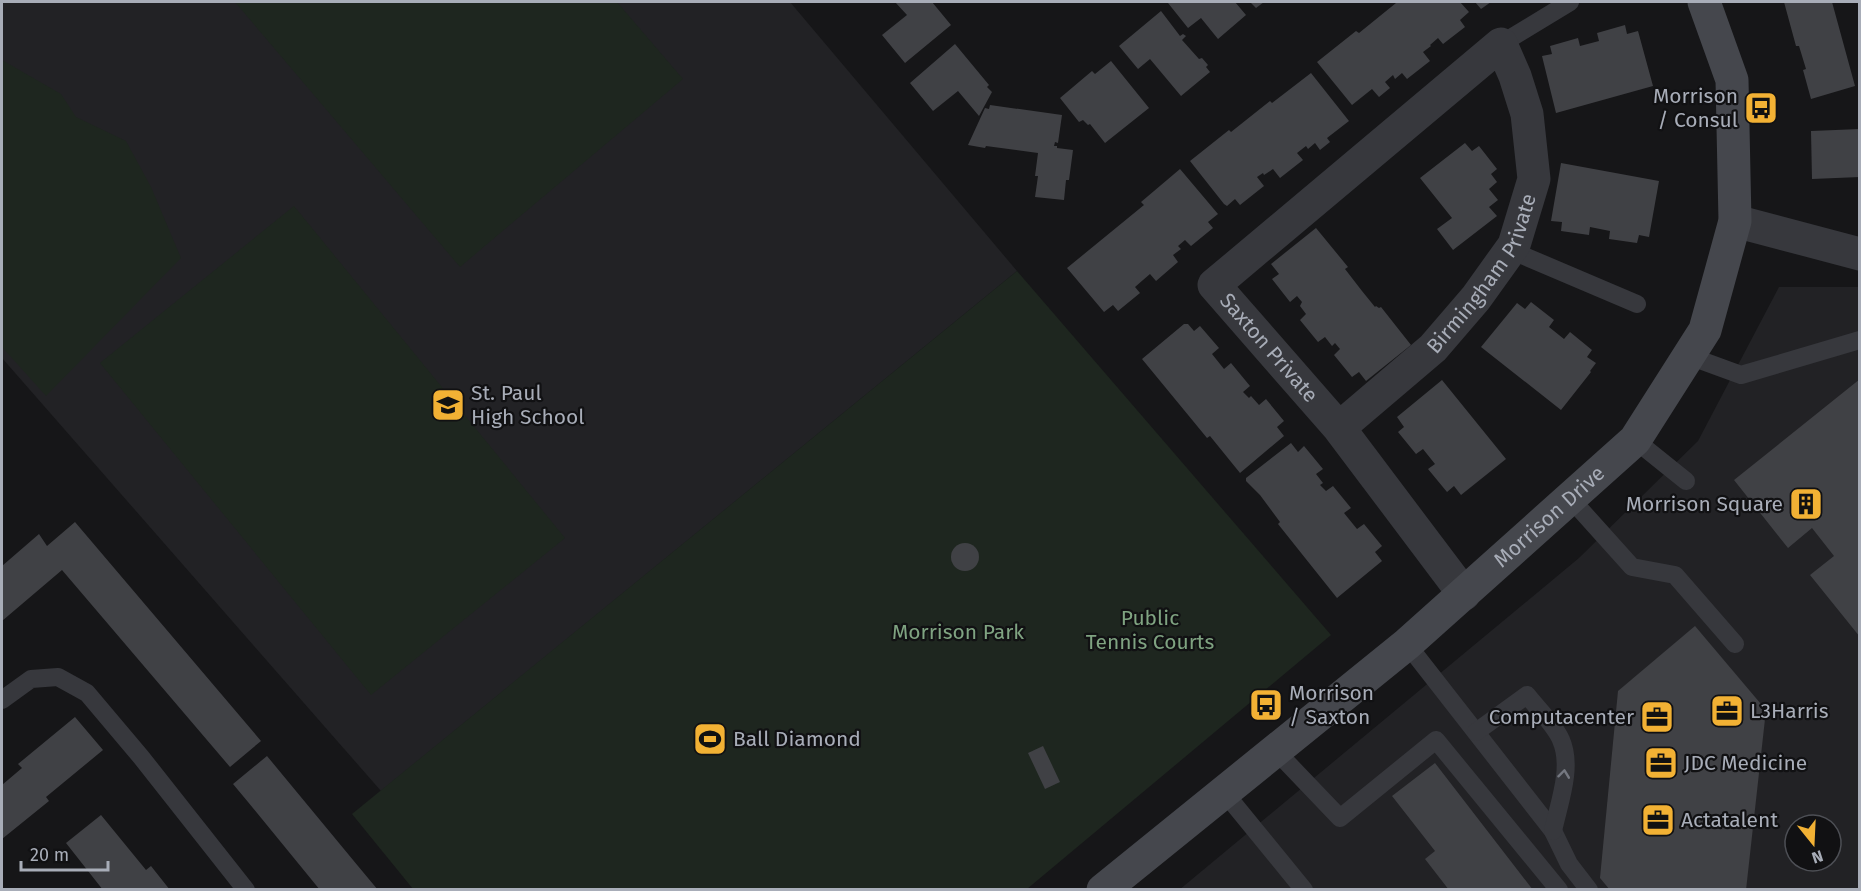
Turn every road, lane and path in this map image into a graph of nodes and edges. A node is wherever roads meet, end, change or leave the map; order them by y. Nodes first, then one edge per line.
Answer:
1 (1569, 2) edge
2 (1704, 2) edge
3 (1501, 44) junction
4 (1735, 221) junction
5 (1510, 250) junction
6 (1860, 254) edge
7 (1637, 304) dead end
8 (1860, 339) edge
9 (1689, 356) junction
10 (1339, 428) junction
11 (1635, 440) junction
12 (1686, 481) dead end
13 (1570, 498) junction
14 (1464, 594) junction
15 (1407, 644) junction
16 (1735, 644) dead end
17 (2, 700) edge
18 (1476, 732) junction
19 (1275, 750) junction
20 (1224, 792) junction
21 (1552, 831) junction
22 (246, 890) edge
23 (1103, 890) edge
24 (1304, 890) edge
25 (1559, 890) edge
26 (1589, 890) edge

1 - 3 lane
2 - 4 street, Morrison Drive
3 - 5 street, Birmingham Private
3 - 10 street, Saxton Private
4 - 6 street
4 - 9 street, Morrison Drive
5 - 7 lane
5 - 10 street, Birmingham Private
8 - 9 lane
9 - 11 street, Morrison Drive
10 - 14 street, Saxton Private
11 - 12 lane
11 - 13 street, Morrison Drive
13 - 14 street, Morrison Drive
13 - 16 lane
14 - 15 street, Morrison Drive
15 - 18 lane
15 - 19 street, Morrison Drive
17 - 22 lane
18 - 21 lane
21 -> 18 lane
19 - 20 street, Morrison Drive
19 - 25 lane
20 - 23 street, Morrison Drive
20 - 24 lane
21 - 26 lane

